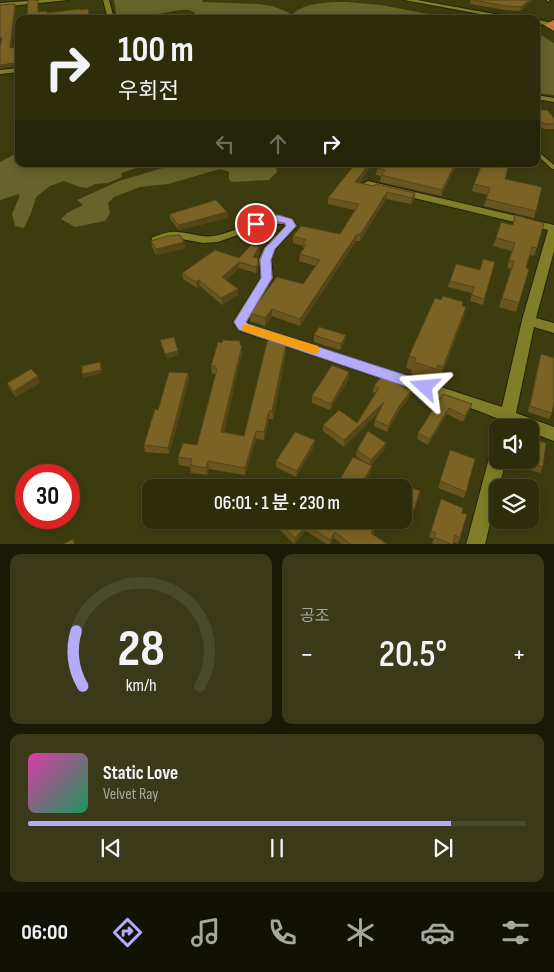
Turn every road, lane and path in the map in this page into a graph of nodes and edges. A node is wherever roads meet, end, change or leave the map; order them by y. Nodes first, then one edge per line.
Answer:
1 (65, 0) edge
2 (106, 0) edge
3 (407, 0) edge
4 (0, 5) edge
5 (110, 15) edge
6 (496, 15) edge
7 (15, 70) edge
8 (0, 72) edge
9 (540, 98) edge
10 (554, 100) edge
11 (540, 154) edge
12 (545, 158) junction
13 (554, 158) edge
14 (554, 168) edge
15 (368, 184) edge
16 (554, 228) edge
17 (152, 241) edge
18 (529, 320) junction
19 (554, 328) edge
20 (501, 419) edge
21 (508, 419) edge
22 (539, 430) edge
23 (554, 434) edge
24 (495, 469) edge
25 (475, 544) edge

1 - 4 street
2 - 5 street
3 - 6 street
7 - 8 street
9 - 10 street
11 - 12 lane
12 - 13 lane
12 - 14 lane
15 - 16 street
16 - 18 street
17 - 20 street
18 - 19 street
18 - 21 street
22 - 23 street
24 - 25 street

